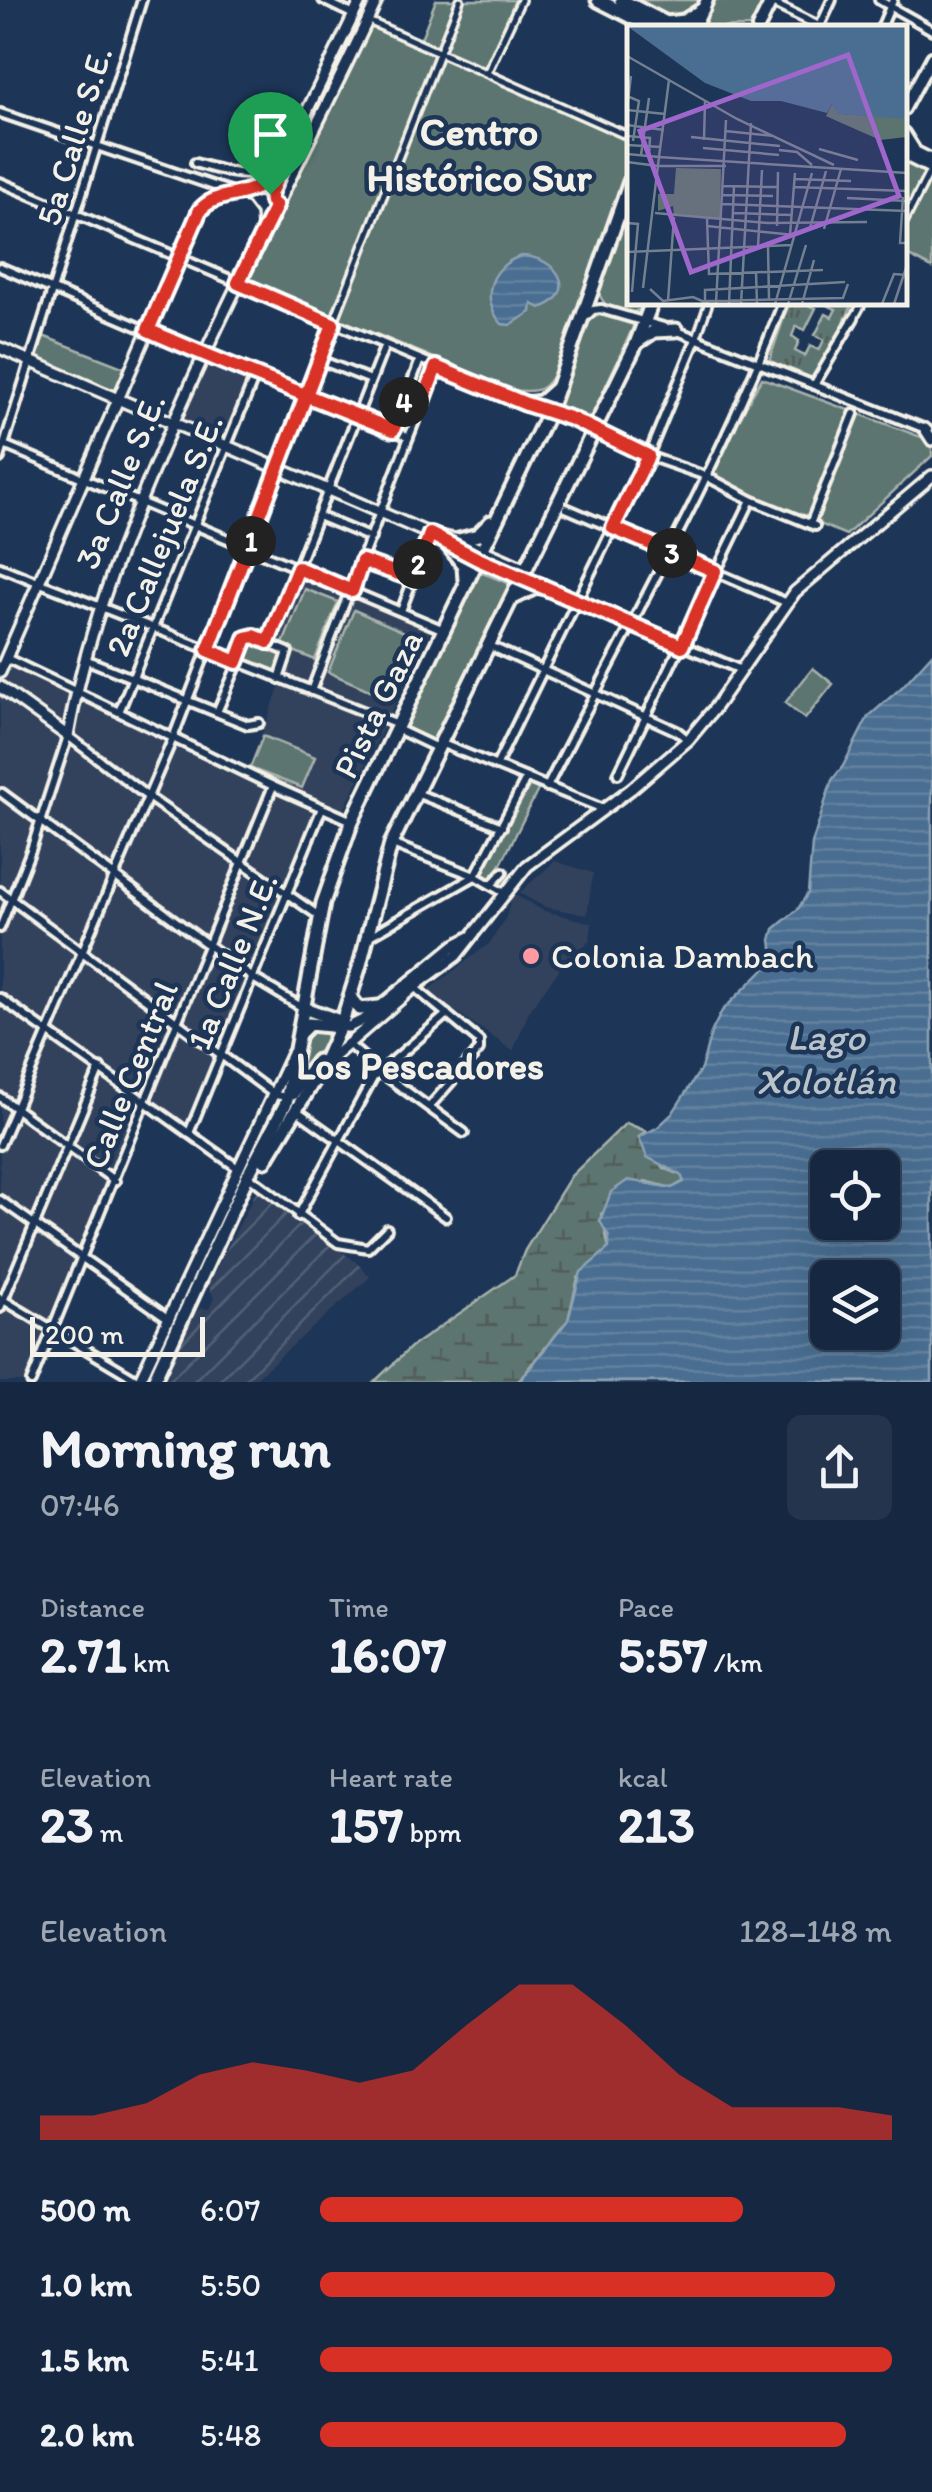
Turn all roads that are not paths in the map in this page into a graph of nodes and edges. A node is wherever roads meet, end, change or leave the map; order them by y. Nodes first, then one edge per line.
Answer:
1 (142, 0) edge
2 (322, 0) edge
3 (361, 0) edge
4 (377, 0) edge
5 (460, 0) edge
6 (521, 0) edge
7 (598, 0) edge
8 (622, 0) edge
9 (832, 0) edge
10 (879, 0) edge
11 (771, 1) edge
12 (892, 3) edge
13 (705, 4) edge
14 (354, 15) junction
15 (370, 22) junction
16 (647, 25) edge
17 (671, 25) edge
18 (759, 25) edge
19 (817, 25) edge
20 (822, 25) edge
21 (932, 30) edge
22 (438, 52) junction
23 (932, 58) edge
24 (487, 73) junction
25 (907, 104) edge
26 (0, 113) edge
27 (306, 114) junction
28 (627, 135) edge
29 (295, 136) junction
30 (98, 147) junction
31 (910, 153) edge
32 (932, 160) edge
33 (195, 162) dead end
34 (932, 169) edge
35 (0, 182) edge
36 (627, 189) edge
37 (233, 192) junction
38 (252, 199) junction
39 (276, 206) junction
40 (76, 214) junction
41 (907, 216) edge
42 (627, 223) edge
43 (612, 226) junction
44 (260, 238) junction
45 (179, 258) junction
46 (0, 267) edge
47 (238, 283) junction
48 (594, 283) junction
49 (52, 290) junction
50 (651, 305) edge
51 (708, 305) edge
52 (782, 305) edge
53 (861, 305) edge
54 (608, 310) junction
55 (854, 318) joint
56 (582, 322) junction
57 (644, 322) junction
58 (333, 324) junction
59 (148, 330) junction
60 (676, 330) junction
61 (698, 337) junction
62 (636, 344) junction
63 (385, 345) junction
64 (0, 348) edge
65 (204, 355) junction
66 (320, 360) junction
67 (420, 360) junction
68 (30, 361) junction
69 (759, 364) junction
70 (436, 367) junction
71 (255, 376) junction
72 (372, 380) junction
73 (561, 384) junction
74 (814, 386) junction
75 (408, 392) junction
76 (306, 396) junction
77 (424, 399) junction
78 (117, 400) junction
79 (526, 404) junction
80 (550, 411) junction
81 (854, 414) dead end
82 (358, 416) junction
83 (172, 424) junction
84 (393, 430) junction
85 (592, 431) junction
86 (929, 431) edge
87 (410, 437) junction
88 (932, 440) edge
89 (4, 445) junction
90 (226, 449) junction
91 (648, 456) junction
92 (0, 458) edge
93 (278, 471) junction
94 (706, 476) junction
95 (932, 476) edge
96 (83, 478) junction
97 (328, 492) junction
98 (751, 500) junction
99 (140, 502) junction
100 (505, 503) junction
101 (566, 508) dead end
102 (380, 514) junction
103 (318, 516) junction
104 (196, 526) junction
105 (613, 528) junction
106 (430, 534) junction
107 (371, 538) junction
108 (454, 543) junction
109 (248, 547) junction
110 (667, 551) junction
111 (480, 555) junction
112 (362, 561) junction
113 (0, 568) edge
114 (298, 568) junction
115 (715, 571) junction
116 (524, 573) junction
117 (413, 579) junction
118 (39, 581) junction
119 (540, 585) junction
120 (464, 589) junction
121 (352, 591) junction
122 (513, 598) junction
123 (577, 600) junction
124 (786, 602) junction
125 (100, 605) junction
126 (401, 611) junction
127 (632, 622) junction
128 (155, 627) junction
129 (444, 630) junction
130 (268, 642) junction
131 (488, 646) junction
132 (682, 646) junction
133 (208, 650) junction
134 (6, 658) junction
135 (84, 659) junction
136 (237, 662) junction
137 (543, 670) junction
138 (741, 670) junction
139 (0, 672) edge
140 (279, 678) junction
141 (133, 679) junction
142 (0, 686) edge
143 (312, 691) junction
144 (76, 692) junction
145 (595, 693) junction
146 (188, 701) junction
147 (119, 712) junction
148 (217, 713) junction
149 (647, 717) junction
150 (259, 722) dead end
151 (397, 727) junction
152 (68, 736) junction
153 (173, 738) junction
154 (688, 740) junction
155 (439, 746) junction
156 (496, 766) junction
157 (618, 774) dead end
158 (526, 779) junction
159 (273, 786) junction
160 (547, 788) junction
161 (2, 794) dead end
162 (416, 794) junction
163 (148, 797) junction
164 (322, 808) junction
165 (604, 810) junction
166 (352, 820) junction
167 (40, 822) junction
168 (502, 827) junction
169 (391, 844) junction
170 (241, 863) junction
171 (503, 872) dead end
172 (114, 876) junction
173 (475, 876) junction
174 (492, 884) junction
175 (0, 890) edge
176 (506, 894) junction
177 (286, 895) junction
178 (12, 899) junction
179 (320, 917) junction
180 (0, 928) edge
181 (472, 936) junction
182 (366, 939) junction
183 (208, 946) junction
184 (82, 952) junction
185 (252, 978) junction
186 (414, 987) junction
187 (350, 997) junction
188 (0, 998) edge
189 (304, 1008) junction
190 (379, 1008) junction
191 (447, 1014) junction
192 (177, 1022) junction
193 (48, 1031) junction
194 (341, 1032) junction
195 (300, 1034) junction
196 (221, 1055) junction
197 (100, 1068) junction
198 (379, 1072) junction
199 (282, 1096) junction
200 (0, 1098) edge
201 (146, 1101) junction
202 (15, 1108) junction
203 (429, 1108) junction
204 (295, 1110) junction
205 (189, 1133) junction
206 (464, 1133) dead end
207 (340, 1142) junction
208 (0, 1145) edge
209 (68, 1146) junction
210 (240, 1170) junction
211 (254, 1180) junction
212 (115, 1181) junction
213 (0, 1200) edge
214 (298, 1216) junction
215 (446, 1217) dead end
216 (35, 1225) junction
217 (387, 1229) dead end
218 (209, 1246) junction
219 (83, 1259) junction
220 (1, 1302) edge
221 (169, 1318) junction
222 (52, 1330) junction
223 (31, 1382) edge
224 (139, 1382) edge
225 (153, 1382) edge
226 (162, 1382) edge

1 - 30 street, 5a Calle S.E.
2 - 14 street
3 - 14 street
4 - 15 street, 3a Calle S.E.
5 - 22 street
6 - 24 street
7 - 16 highway
8 - 17 highway
9 - 20 street
10 - 12 street
11 - 18 main road
11 - 19 street
12 - 21 street
13 - 17 highway
14 - 27 street
15 - 22 street
15 - 39 street, 3a Calle S.E.
22 - 24 street
22 - 58 street
23 - 25 street
24 - 28 street
26 - 30 street
27 - 29 street
27 - 33 street
29 - 37 street
29 - 39 street
30 - 37 street
30 - 40 street, 5a Calle S.E.
31 - 32 street
31 - 34 street
34 - 41 street
35 - 40 street
36 - 43 highway, Pista Gaza
37 - 38 street
37 - 45 street
38 - 39 street
38 - 44 street
39 - 44 street, 3a Calle S.E.
40 - 45 street
40 - 49 street, 5a Calle S.E.
42 - 43 highway
43 - 48 highway, Pista Gaza
44 - 47 street, 3a Calle S.E.
45 - 47 street
45 - 59 street
46 - 49 street
47 - 58 street
47 - 65 street, 3a Calle S.E.
48 - 54 street
48 - 56 highway, Pista Gaza
49 - 59 street
49 - 68 street, 5a Calle S.E.
50 - 57 highway, Pista Gaza
51 - 61 street
52 - 69 street
53 - 55 street
54 - 56 street
54 - 57 street
55 - 74 street
56 - 73 highway, Pista Gaza
57 - 60 street
57 - 62 highway, Pista Gaza
58 - 63 street
58 - 66 street
59 - 65 street
59 - 78 street
60 - 61 street
60 - 62 highway
61 - 69 street
61 - 91 street
62 - 85 highway, Pista Gaza
63 - 67 street
63 - 72 street
64 - 68 street
65 - 71 street
65 - 83 street, 3a Calle S.E.
66 - 72 street
66 - 76 street
67 - 70 street
67 - 75 street
68 - 78 street
68 - 89 street, 5a Calle S.E.
69 - 74 street
69 - 94 street
70 - 77 street
70 - 79 street
71 - 76 street
71 - 90 street, 2a Callejuela S.E.
72 - 82 street
73 - 79 highway
73 - 80 highway, Pista Gaza
74 - 86 street
75 - 77 street
75 - 84 street
76 - 82 street
76 - 93 street
77 - 87 street
78 - 83 street
78 - 96 street
79 - 80 street
80 - 85 street
80 - 100 highway, Pista Gaza
81 - 98 street
82 - 84 street
82 - 97 street
83 - 90 street
83 - 99 street, 3a Calle S.E.
84 - 87 street
85 - 91 street
85 - 116 highway, Pista Gaza
86 - 88 street
87 - 102 street
89 - 92 street, 5a Calle S.E.
89 - 96 street
90 - 93 street
90 - 104 street, 2a Callejuela S.E.
91 - 94 street
91 - 105 street
93 - 97 street
93 - 109 street
94 - 98 street
94 - 110 street
95 - 124 street
96 - 99 street
96 - 118 street
97 - 102 street
97 - 103 street
98 - 115 street
99 - 104 street
99 - 125 street, 3a Calle S.E.
100 - 108 highway
100 - 111 highway, Pista Gaza
101 - 105 street
102 - 106 street
102 - 107 street
103 - 107 street
103 - 114 street
104 - 109 street
104 - 128 street, 2a Callejuela S.E.
105 - 110 street
105 - 123 street
106 - 108 street
106 - 117 street
107 - 112 street
108 - 111 street
108 - 120 highway
109 - 114 street
109 - 133 street
110 - 115 street
110 - 127 street
111 - 116 street
111 - 120 highway, Pista Gaza
112 - 117 street
112 - 121 street
113 - 118 street
114 - 121 street
114 - 130 street
115 - 124 street
115 - 132 street
116 - 119 street
116 - 122 highway, Pista Gaza
117 - 126 street
118 - 125 street
118 - 134 street
119 - 122 highway
119 - 123 street
120 - 129 highway, Pista Gaza
121 - 126 street
121 - 143 street
122 - 131 highway, Pista Gaza
123 - 127 street
123 - 137 street
124 - 138 street
125 - 128 street
125 - 135 street, 3a Calle S.E.
126 - 129 street
127 - 132 street
127 - 145 street
128 - 133 street
128 - 141 street, 2a Callejuela S.E.
129 - 151 highway, Pista Gaza
130 - 136 street
130 - 140 street
131 - 137 street
131 - 155 highway, Pista Gaza
132 - 138 street
132 - 149 street
133 - 136 street
133 - 146 street
134 - 139 street
134 - 144 street
135 - 141 street
135 - 144 street, 3a Calle S.E.
136 - 140 street
136 - 148 street
137 - 145 street
137 - 156 street
138 - 154 street
140 - 143 street
141 - 146 street
141 - 147 street, 2a Callejuela S.E.
142 - 152 street
143 - 151 street
144 - 147 street
144 - 152 street, 3a Calle S.E.
145 - 149 street
145 - 160 street
146 - 148 street
146 - 153 street
147 - 153 street
148 - 150 street
149 - 154 street
149 - 157 street
151 - 155 street
151 - 166 highway, Pista Gaza
152 - 163 street
152 - 167 street, 3a Calle S.E.
153 - 159 street
153 - 163 street
154 - 165 street
155 - 156 street
155 - 162 highway, Pista Gaza
156 - 158 street
158 - 160 street
158 - 168 street
159 - 164 street
159 - 170 street, Calle Central
160 - 165 street
161 - 167 street
162 - 168 street
162 - 169 highway, Pista Gaza
163 - 170 street
163 - 172 street
164 - 166 street
164 - 177 street, 1a Calle N.E.
165 - 176 street
166 - 179 highway, Pista Gaza
167 - 172 street
167 - 178 street, 3a Calle S.E.
168 - 173 street
169 - 173 street
169 - 182 highway, Pista Gaza
170 - 177 street
170 - 183 street, Calle Central
171 - 174 street
172 - 183 street
172 - 184 street
173 - 174 street
173 - 182 street
174 - 176 street
175 - 178 street
176 - 181 street
177 - 179 street
177 - 185 street, 1a Calle N.E.
178 - 180 street, 3a Calle S.E.
178 - 184 street
179 - 189 highway, Pista Gaza
181 - 186 street
181 - 190 street
182 - 187 highway, Pista Gaza
183 - 185 street
183 - 192 street, Calle Central
184 - 192 street
184 - 193 street
185 - 189 street
185 - 196 street, 1a Calle N.E.
186 - 191 street
186 - 194 street
187 - 190 highway
187 - 194 highway, Pista Gaza
188 - 193 street
189 - 194 highway
189 - 195 highway, Pista Gaza
190 - 194 street
191 - 198 street
191 - 203 street
192 - 196 street
192 - 201 street, Calle Central
193 - 197 street
193 - 202 street
194 - 195 highway
194 - 198 street
194 - 199 highway
194 - 204 highway
195 - 199 highway, Pista Gaza
196 - 199 street
196 - 205 street, 1a Calle N.E.
197 - 201 street
197 - 209 street
198 - 203 street
198 - 207 street
199 - 210 street
199 - 218 highway
200 - 202 street
201 - 205 street
201 - 212 street, Calle Central
202 - 208 street
202 - 209 street
203 - 206 street
204 - 207 street
204 - 211 highway
205 - 210 street
207 - 214 street
207 - 215 street
209 - 212 street
209 - 216 street
210 - 218 street
211 - 214 street
211 - 226 highway
212 - 219 street, Calle Central
213 - 216 street
214 - 217 street
216 - 219 street
216 - 220 street
218 - 221 street
218 - 225 highway
219 - 221 street
219 - 222 street, Calle Central
220 - 222 street
221 - 224 street
222 - 223 street, Calle Central
222 - 224 street

